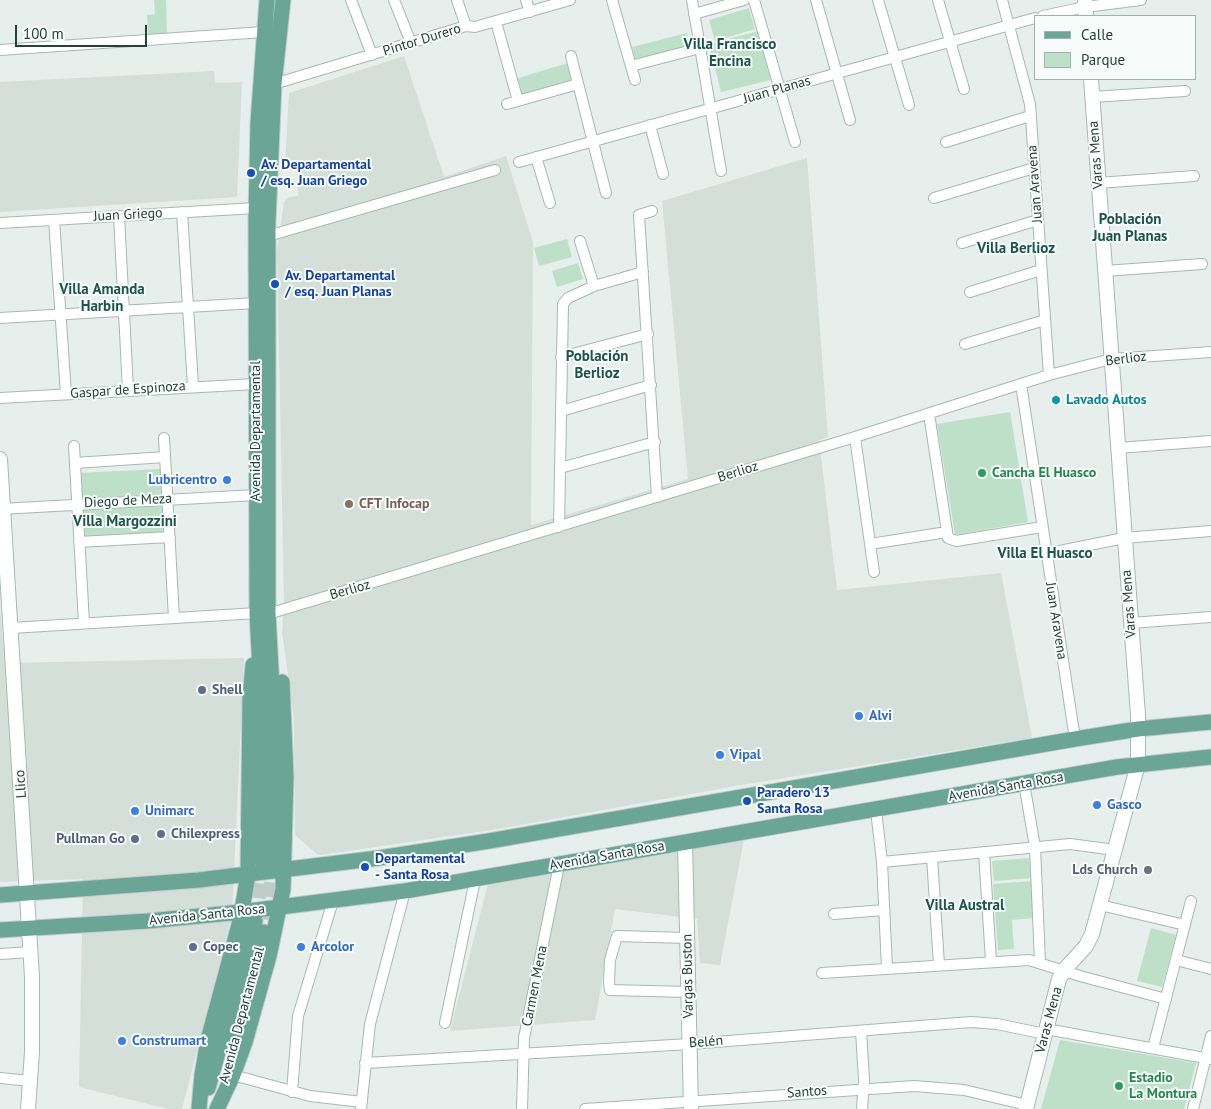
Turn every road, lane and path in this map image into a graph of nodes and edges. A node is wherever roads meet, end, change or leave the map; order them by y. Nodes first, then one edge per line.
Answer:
1 (266, 0) edge
2 (283, 0) edge
3 (351, 0) edge
4 (394, 0) edge
5 (457, 0) edge
6 (526, 0) edge
7 (570, 0) edge
8 (612, 0) edge
9 (692, 0) edge
10 (744, 0) edge
11 (754, 0) edge
12 (816, 0) edge
13 (878, 0) edge
14 (938, 0) edge
15 (1002, 0) edge
16 (1141, 0) edge
17 (1085, 8) edge
18 (530, 12) junction
19 (694, 14) junction
20 (1048, 15) edge
21 (1034, 18) edge
22 (466, 26) junction
23 (497, 26) junction
24 (1008, 26) junction
25 (264, 32) junction
26 (950, 42) junction
27 (410, 43) junction
28 (700, 48) junction
29 (0, 50) edge
30 (372, 55) junction
31 (570, 56) dead end
32 (895, 57) junction
33 (631, 66) junction
34 (837, 73) junction
35 (635, 80) dead end
36 (1091, 80) edge
37 (274, 84) junction
38 (578, 84) junction
39 (780, 89) junction
40 (964, 89) dead end
41 (1185, 91) dead end
42 (1092, 97) junction
43 (518, 101) junction
44 (507, 104) dead end
45 (909, 105) dead end
46 (711, 109) junction
47 (1030, 116) junction
48 (850, 120) dead end
49 (650, 125) junction
50 (592, 142) junction
51 (795, 142) dead end
52 (946, 142) dead end
53 (536, 157) junction
54 (519, 162) dead end
55 (1034, 168) junction
56 (495, 170) dead end
57 (721, 171) dead end
58 (663, 174) dead end
59 (1194, 176) dead end
60 (1098, 182) junction
61 (606, 193) dead end
62 (934, 198) dead end
63 (550, 203) dead end
64 (256, 208) junction
65 (652, 211) dead end
66 (182, 212) junction
67 (119, 216) junction
68 (54, 220) junction
69 (1038, 220) junction
70 (0, 223) edge
71 (268, 236) junction
72 (580, 241) dead end
73 (962, 243) dead end
74 (1202, 264) dead end
75 (1041, 270) junction
76 (1105, 271) junction
77 (644, 276) junction
78 (594, 286) junction
79 (970, 292) dead end
80 (256, 303) junction
81 (188, 307) junction
82 (124, 311) junction
83 (61, 315) junction
84 (0, 318) edge
85 (1045, 320) junction
86 (648, 334) junction
87 (965, 344) dead end
88 (1211, 352) edge
89 (561, 357) junction
90 (1111, 359) junction
91 (1049, 376) junction
92 (256, 384) junction
93 (1021, 384) junction
94 (651, 385) junction
95 (193, 386) junction
96 (128, 390) junction
97 (66, 394) junction
98 (0, 398) edge
99 (561, 411) junction
100 (929, 414) junction
101 (855, 437) junction
102 (164, 438) dead end
103 (1211, 441) edge
104 (655, 442) junction
105 (74, 446) dead end
106 (1118, 448) junction
107 (165, 457) junction
108 (0, 459) edge
109 (75, 463) junction
110 (560, 468) junction
111 (256, 495) junction
112 (657, 497) junction
113 (167, 498) junction
114 (77, 504) junction
115 (2, 508) edge
116 (559, 527) junction
117 (1042, 527) junction
118 (1211, 531) edge
119 (946, 532) junction
120 (170, 537) junction
121 (1124, 538) junction
122 (79, 542) junction
123 (870, 544) junction
124 (1045, 554) junction
125 (874, 572) dead end
126 (265, 617) junction
127 (1211, 617) edge
128 (174, 618) junction
129 (1131, 623) junction
130 (84, 624) junction
131 (11, 628) junction
132 (259, 641) junction
133 (1211, 722) edge
134 (1138, 729) junction
135 (1075, 739) junction
136 (1211, 757) edge
137 (1138, 764) junction
138 (1024, 784) junction
139 (876, 810) junction
140 (685, 842) junction
141 (1034, 847) junction
142 (1115, 850) junction
143 (984, 852) junction
144 (932, 857) junction
145 (882, 862) junction
146 (274, 865) junction
147 (560, 865) junction
148 (248, 875) junction
149 (475, 880) junction
150 (405, 891) junction
151 (27, 894) junction
152 (0, 895) edge
153 (333, 901) junction
154 (1191, 901) dead end
155 (1107, 906) junction
156 (280, 908) junction
157 (884, 910) junction
158 (242, 912) junction
159 (834, 914) dead end
160 (1185, 925) junction
161 (29, 929) junction
162 (0, 930) edge
163 (687, 938) junction
164 (30, 952) junction
165 (0, 954) edge
166 (1176, 960) junction
167 (991, 961) junction
168 (1040, 962) junction
169 (939, 964) junction
170 (887, 968) junction
171 (1211, 969) edge
172 (1063, 971) junction
173 (822, 973) dead end
174 (688, 992) junction
175 (1166, 999) junction
176 (445, 1023) dead end
177 (861, 1031) junction
178 (1045, 1032) junction
179 (1211, 1036) edge
180 (690, 1044) junction
181 (1154, 1044) junction
182 (523, 1053) junction
183 (1208, 1058) edge
184 (365, 1063) junction
185 (233, 1075) junction
186 (0, 1078) edge
187 (31, 1081) junction
188 (864, 1088) junction
189 (292, 1092) junction
190 (691, 1105) edge
191 (362, 1106) edge
192 (1026, 1107) edge
193 (28, 1109) edge
194 (201, 1109) edge
195 (216, 1109) edge
196 (522, 1109) edge
197 (585, 1109) edge
198 (862, 1109) edge
199 (1193, 1109) edge

1 - 25 main road, Avenida Departamental
2 - 37 main road, Avenida Departamental
3 - 30 street
4 - 27 street
5 - 22 street
6 - 18 street
7 - 18 street, Pintor Durero
8 - 33 street
9 - 19 street
10 - 19 street
11 - 39 street
12 - 34 street
13 - 32 street
14 - 26 street
15 - 24 street, Juan Aravena
16 - 17 street
17 - 20 street
18 - 23 street, Pintor Durero
19 - 28 street
21 - 24 street, Juan Planas
22 - 23 street, Pintor Durero
22 - 27 street, Pintor Durero
23 - 43 street
24 - 26 street, Juan Planas
24 - 47 street, Juan Aravena
25 - 29 street
25 - 64 main road, Avenida Departamental
26 - 32 street, Juan Planas
26 - 40 street
27 - 30 street, Pintor Durero
28 - 33 street
28 - 46 street
30 - 37 street, Pintor Durero
31 - 38 street
32 - 34 street, Juan Planas
32 - 45 street
33 - 35 street
34 - 39 street, Juan Planas
34 - 48 street
36 - 42 street, Varas Mena
37 - 71 main road, Avenida Departamental
38 - 43 street
38 - 50 street
39 - 46 street, Juan Planas
39 - 51 street
41 - 42 street
42 - 60 street, Varas Mena
43 - 44 street
46 - 49 street, Juan Planas
46 - 57 street
47 - 52 street
47 - 55 street, Juan Aravena
49 - 50 street, Juan Planas
49 - 58 street
50 - 53 street, Juan Planas
50 - 61 street
53 - 54 street, Juan Planas
53 - 63 street
55 - 62 street
55 - 69 street, Juan Aravena
56 - 71 street
59 - 60 street
60 - 76 street, Varas Mena
64 - 66 street, Juan Griego
64 - 80 main road, Avenida Departamental
65 - 77 street
66 - 67 street, Juan Griego
66 - 81 street
67 - 68 street, Juan Griego
67 - 82 street
68 - 70 street, Juan Griego
68 - 83 street
69 - 73 street
69 - 75 street, Juan Aravena
71 - 126 main road, Avenida Departamental
72 - 78 street
74 - 76 street
75 - 79 street
75 - 85 street, Juan Aravena
76 - 90 street, Varas Mena
77 - 78 street
77 - 86 street
78 - 89 street
80 - 81 street
80 - 92 main road, Avenida Departamental
81 - 82 street
81 - 95 street
82 - 83 street
82 - 96 street
83 - 84 street
83 - 97 street
85 - 87 street
85 - 91 street, Juan Aravena
86 - 89 street
86 - 94 street
88 - 90 street, Berlioz
89 - 99 street
90 - 91 street, Berlioz
90 - 106 street, Varas Mena
91 - 93 street, Berlioz
92 - 95 street, Gaspar de Espinoza
92 - 111 main road, Avenida Departamental
93 - 100 street, Berlioz
93 - 117 street, Juan Aravena
94 - 99 street
94 - 104 street
95 - 96 street, Gaspar de Espinoza
96 - 97 street, Gaspar de Espinoza
97 - 98 street, Gaspar de Espinoza
99 - 110 street
100 - 101 street, Berlioz
100 - 119 street
101 - 112 street, Berlioz
101 - 123 street
102 - 107 street
103 - 106 street
104 - 110 street
104 - 112 street
105 - 109 street
106 - 121 street, Varas Mena
107 - 109 street
107 - 113 street
108 - 115 street, Llico
109 - 114 street
110 - 116 street
111 - 113 street, Diego de Meza
111 - 126 main road, Avenida Departamental
112 - 116 street, Berlioz
113 - 114 street, Diego de Meza
113 - 120 street
114 - 115 street, Diego de Meza
114 - 122 street
115 - 131 street, Llico
116 - 126 street, Berlioz
117 - 119 street
117 - 124 street, Juan Aravena
118 - 121 street
119 - 123 street
120 - 122 street
120 - 128 street
121 - 124 street
121 - 129 street, Varas Mena
122 - 130 street
123 - 125 street
124 - 135 street, Juan Aravena
126 - 128 street, Berlioz
126 - 132 main road, Avenida Departamental
126 - 146 main road
127 - 129 street
128 - 130 street, Berlioz
129 - 134 street, Varas Mena
130 - 131 street, Berlioz
131 - 151 street, Llico
132 - 146 main road, Avenida Departamental
132 - 148 main road
133 - 134 main road
134 - 135 main road
134 - 137 street, Varas Mena
135 - 146 main road
136 - 137 main road, Avenida Santa Rosa
137 - 138 main road, Avenida Santa Rosa
137 - 142 street, Varas Mena
138 - 139 main road, Avenida Santa Rosa
138 - 141 street
139 - 140 main road, Avenida Santa Rosa
139 - 145 street
140 - 147 main road, Avenida Santa Rosa
140 - 163 street, Vargas Buston
141 - 142 street
141 - 143 street
141 - 168 street
142 - 155 street, Varas Mena
143 - 144 street
143 - 167 street
144 - 145 street
144 - 169 street
145 - 157 street
146 - 148 main road
146 - 156 main road
147 - 149 main road, Avenida Santa Rosa
147 - 182 street, Carmen Mena
148 - 151 main road
148 - 158 main road
149 - 150 main road, Avenida Santa Rosa
149 - 176 street
150 - 153 main road, Avenida Santa Rosa
150 - 184 street
151 - 152 main road
151 - 161 street, Llico
153 - 156 main road, Avenida Santa Rosa
153 - 189 street
154 - 160 street
155 - 160 street
155 - 172 street, Varas Mena
156 - 158 main road, Avenida Santa Rosa
156 - 185 main road
157 - 159 street
157 - 170 street
158 - 161 main road, Avenida Santa Rosa
158 - 194 main road
160 - 166 street
161 - 162 main road, Avenida Santa Rosa
161 - 164 street, Llico
163 - 174 street, Vargas Buston
163 - 174 street
164 - 165 street
164 - 187 street, Llico
166 - 171 street
166 - 175 street
167 - 168 street
167 - 169 street
168 - 172 street
169 - 170 street
170 - 173 street
172 - 175 street
172 - 178 street, Varas Mena
174 - 180 street, Vargas Buston
175 - 181 street
177 - 178 street, Belén
177 - 180 street, Belén
177 - 188 street
178 - 181 street, Belén
178 - 192 street, Varas Mena
179 - 183 street
180 - 182 street, Belén
180 - 190 street, Vargas Buston
181 - 183 street, Belén
182 - 184 street, Belén
182 - 196 street, Carmen Mena
183 - 199 street
184 - 191 street
185 - 189 street
185 - 195 main road
186 - 187 street
187 - 193 street, Llico
188 - 190 street, Santos
188 - 192 street, Santos
188 - 198 street
189 - 191 street
190 - 197 street, Santos
194 - 195 main road, Avenida Departamental

